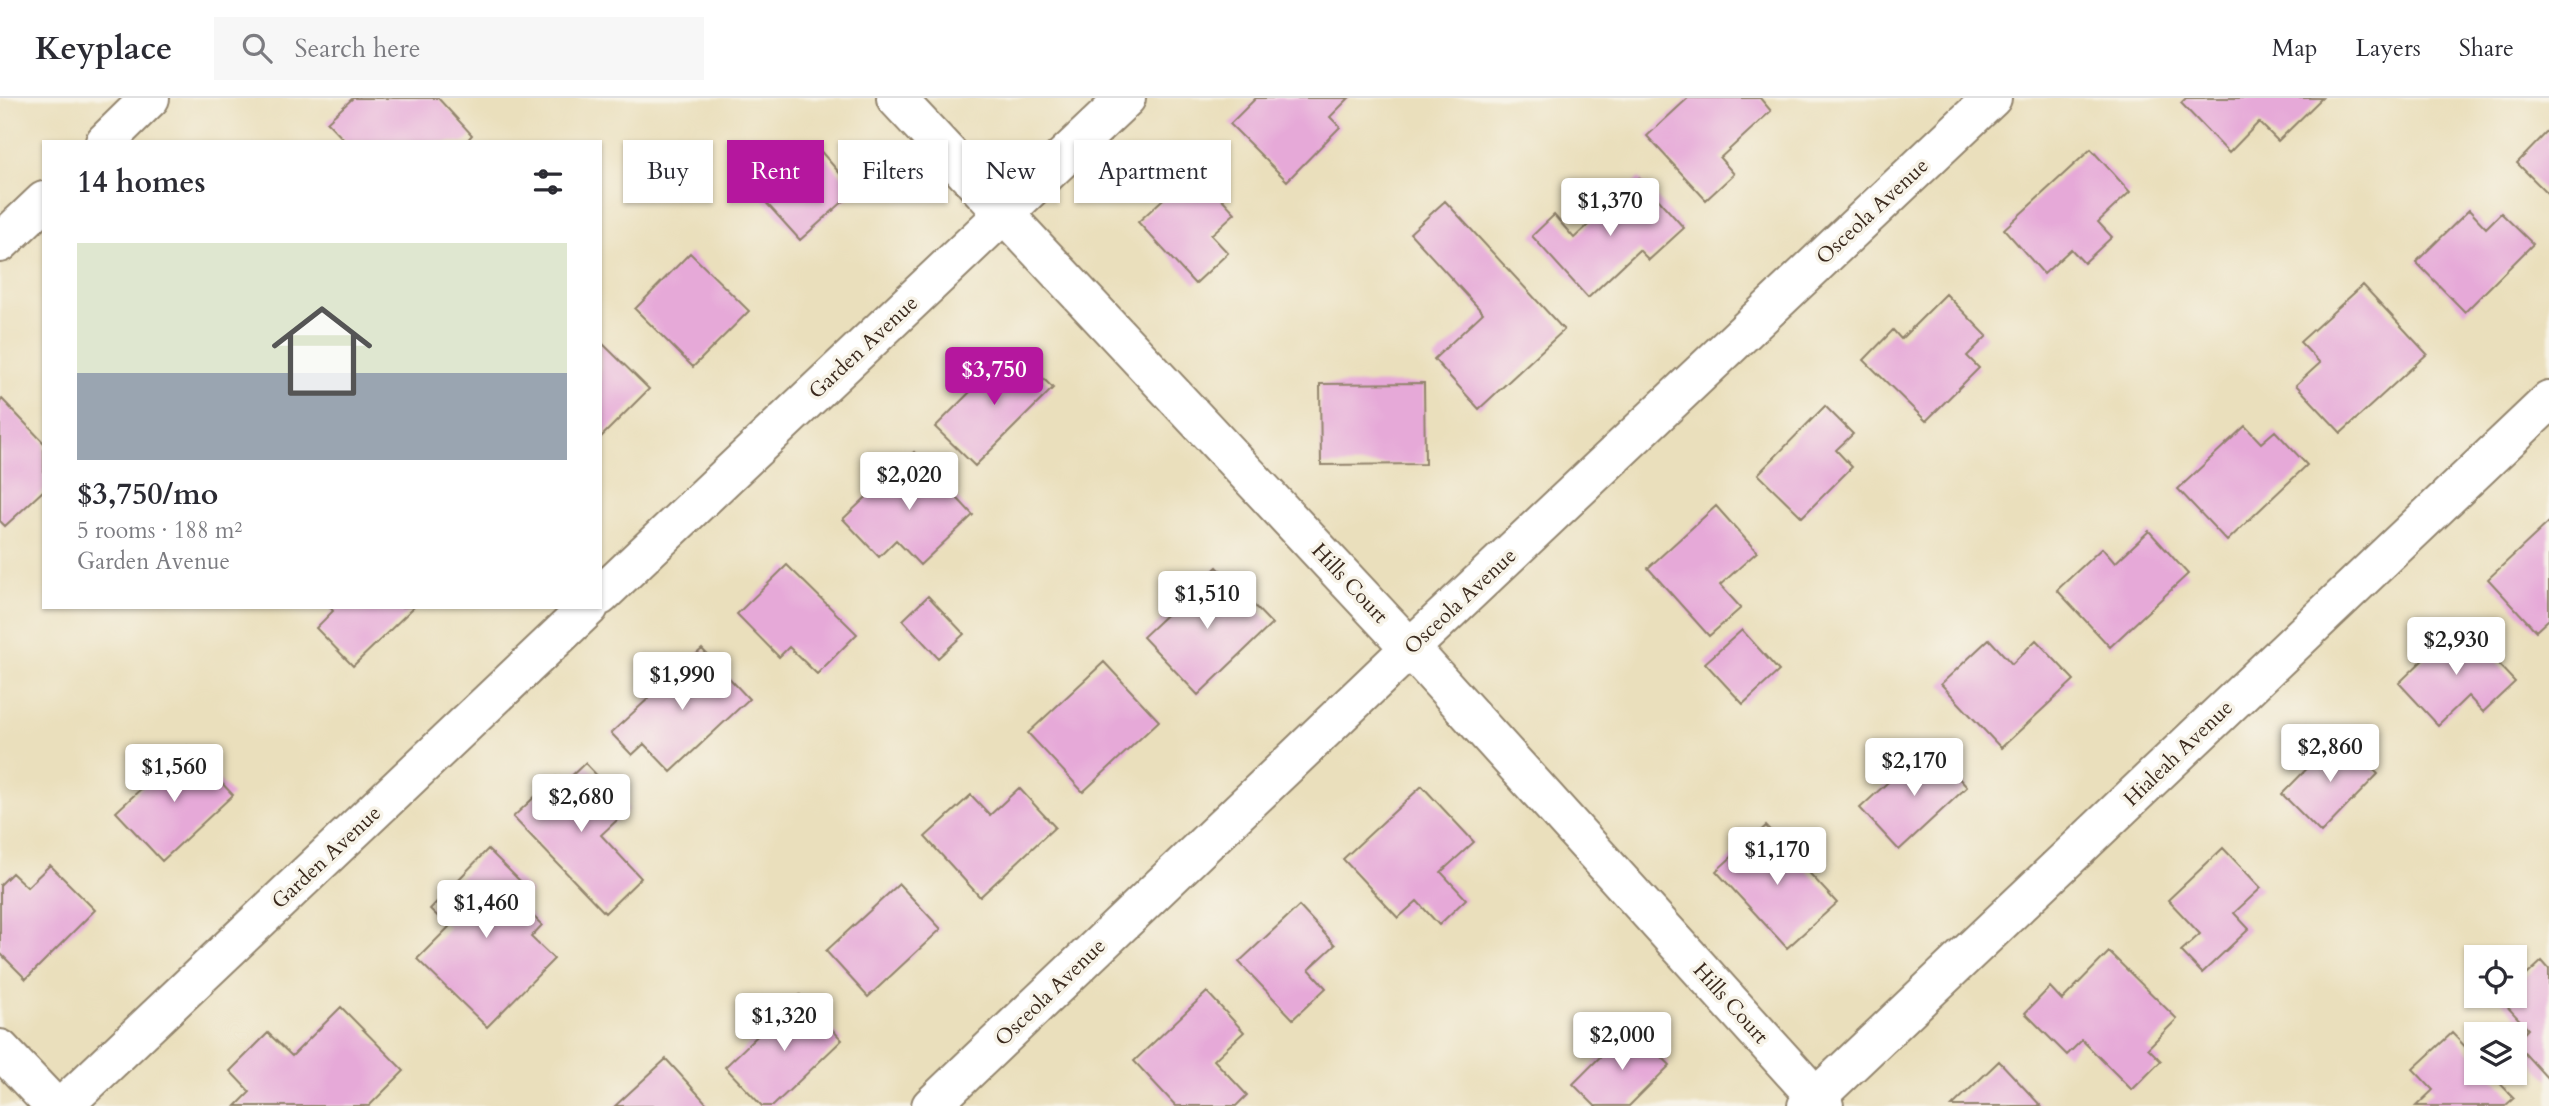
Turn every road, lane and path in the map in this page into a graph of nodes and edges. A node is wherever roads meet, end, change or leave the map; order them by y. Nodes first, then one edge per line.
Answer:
1 (150, 98) edge
2 (895, 98) edge
3 (1126, 98) edge
4 (1993, 98) edge
5 (107, 140) edge
6 (42, 203) edge
7 (1005, 213) junction
8 (0, 243) edge
9 (2549, 401) edge
10 (602, 594) edge
11 (587, 609) edge
12 (1410, 648) junction
13 (0, 1049) edge
14 (1816, 1103) edge
15 (54, 1106) edge
16 (63, 1106) edge
17 (931, 1106) edge

1 - 5 street
2 - 7 street, Hills Court
3 - 7 street, Garden Avenue
4 - 12 street, Osceola Avenue
6 - 8 street
7 - 10 street, Garden Avenue
7 - 12 street, Hills Court
9 - 14 street, Hialeah Avenue
11 - 16 street, Garden Avenue
12 - 14 street, Hills Court
12 - 17 street, Osceola Avenue
13 - 15 street

